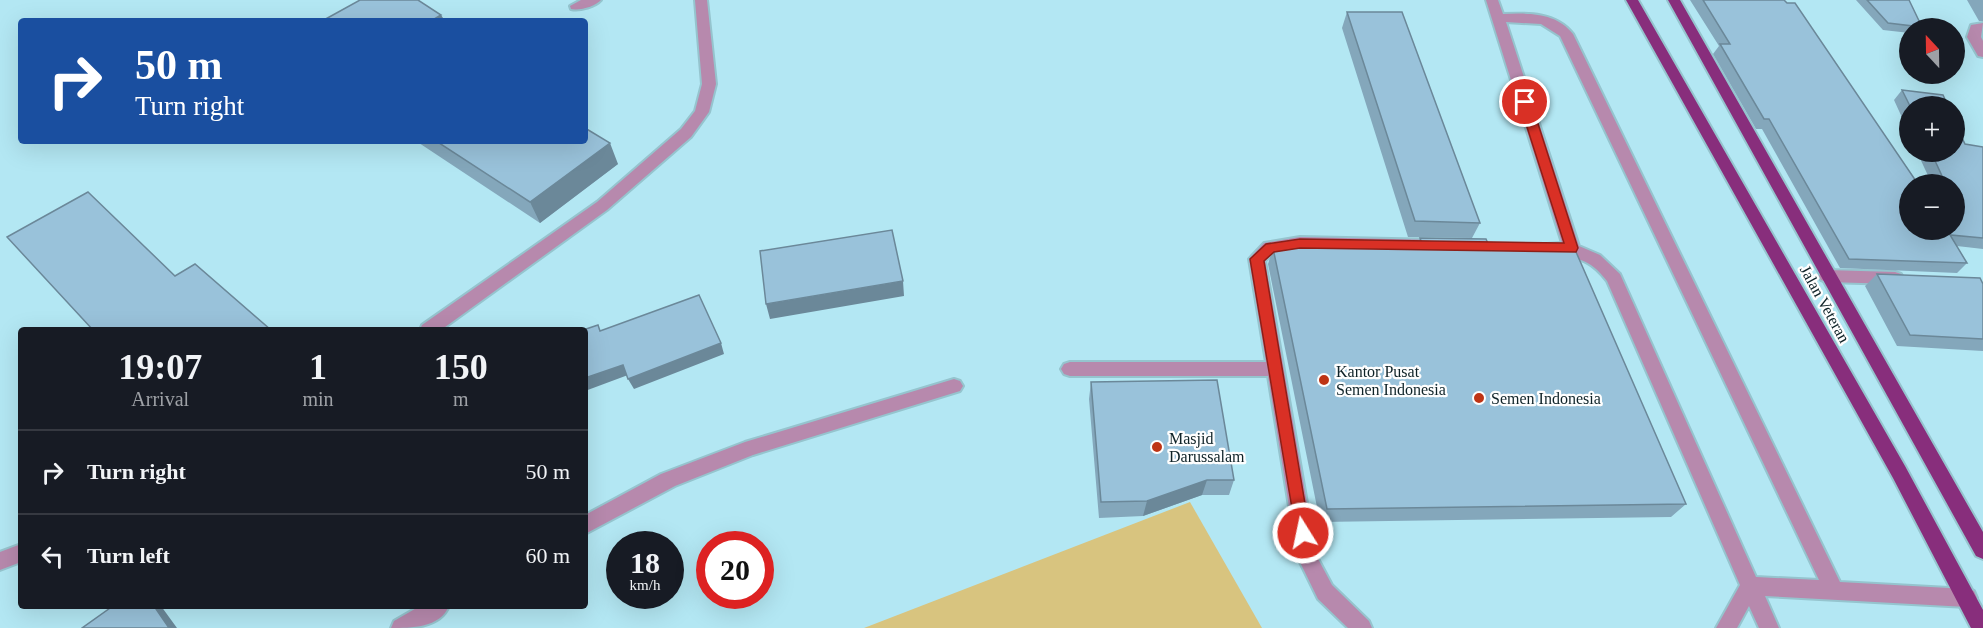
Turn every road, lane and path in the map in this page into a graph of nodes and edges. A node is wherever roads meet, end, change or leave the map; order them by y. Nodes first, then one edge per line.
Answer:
1 (595, 0) edge
2 (701, 0) edge
3 (1492, 0) edge
4 (1632, 0) edge
5 (1674, 0) edge
6 (576, 6) dead end
7 (1498, 18) junction
8 (1983, 27) edge
9 (1983, 53) edge
10 (1454, 246) edge
11 (1536, 248) edge
12 (1572, 248) junction
13 (1827, 276) junction
14 (1911, 279) edge
15 (432, 327) edge
16 (1070, 369) dead end
17 (1275, 369) junction
18 (954, 386) dead end
19 (588, 523) edge
20 (1983, 550) edge
21 (18, 554) edge
22 (0, 561) edge
23 (1750, 586) junction
24 (1834, 591) junction
25 (1966, 598) junction
26 (434, 609) edge
27 (401, 628) edge
28 (1362, 628) edge
29 (1726, 628) edge
30 (1769, 628) edge
31 (1982, 628) edge

1 - 6 street
2 - 15 street
3 - 7 street
4 - 25 highway, Jalan Veteran
5 - 13 highway, Jalan Veteran
7 - 12 street
7 - 24 street
8 - 9 street
10 - 17 street
11 - 12 street
12 - 23 street
13 - 14 street
13 - 20 highway, Jalan Veteran
16 - 17 street
17 - 28 street
18 - 19 street
21 - 22 street
23 - 24 street
23 - 29 street
23 - 30 street
24 - 25 street
25 - 31 highway, Jalan Veteran
26 - 27 street

